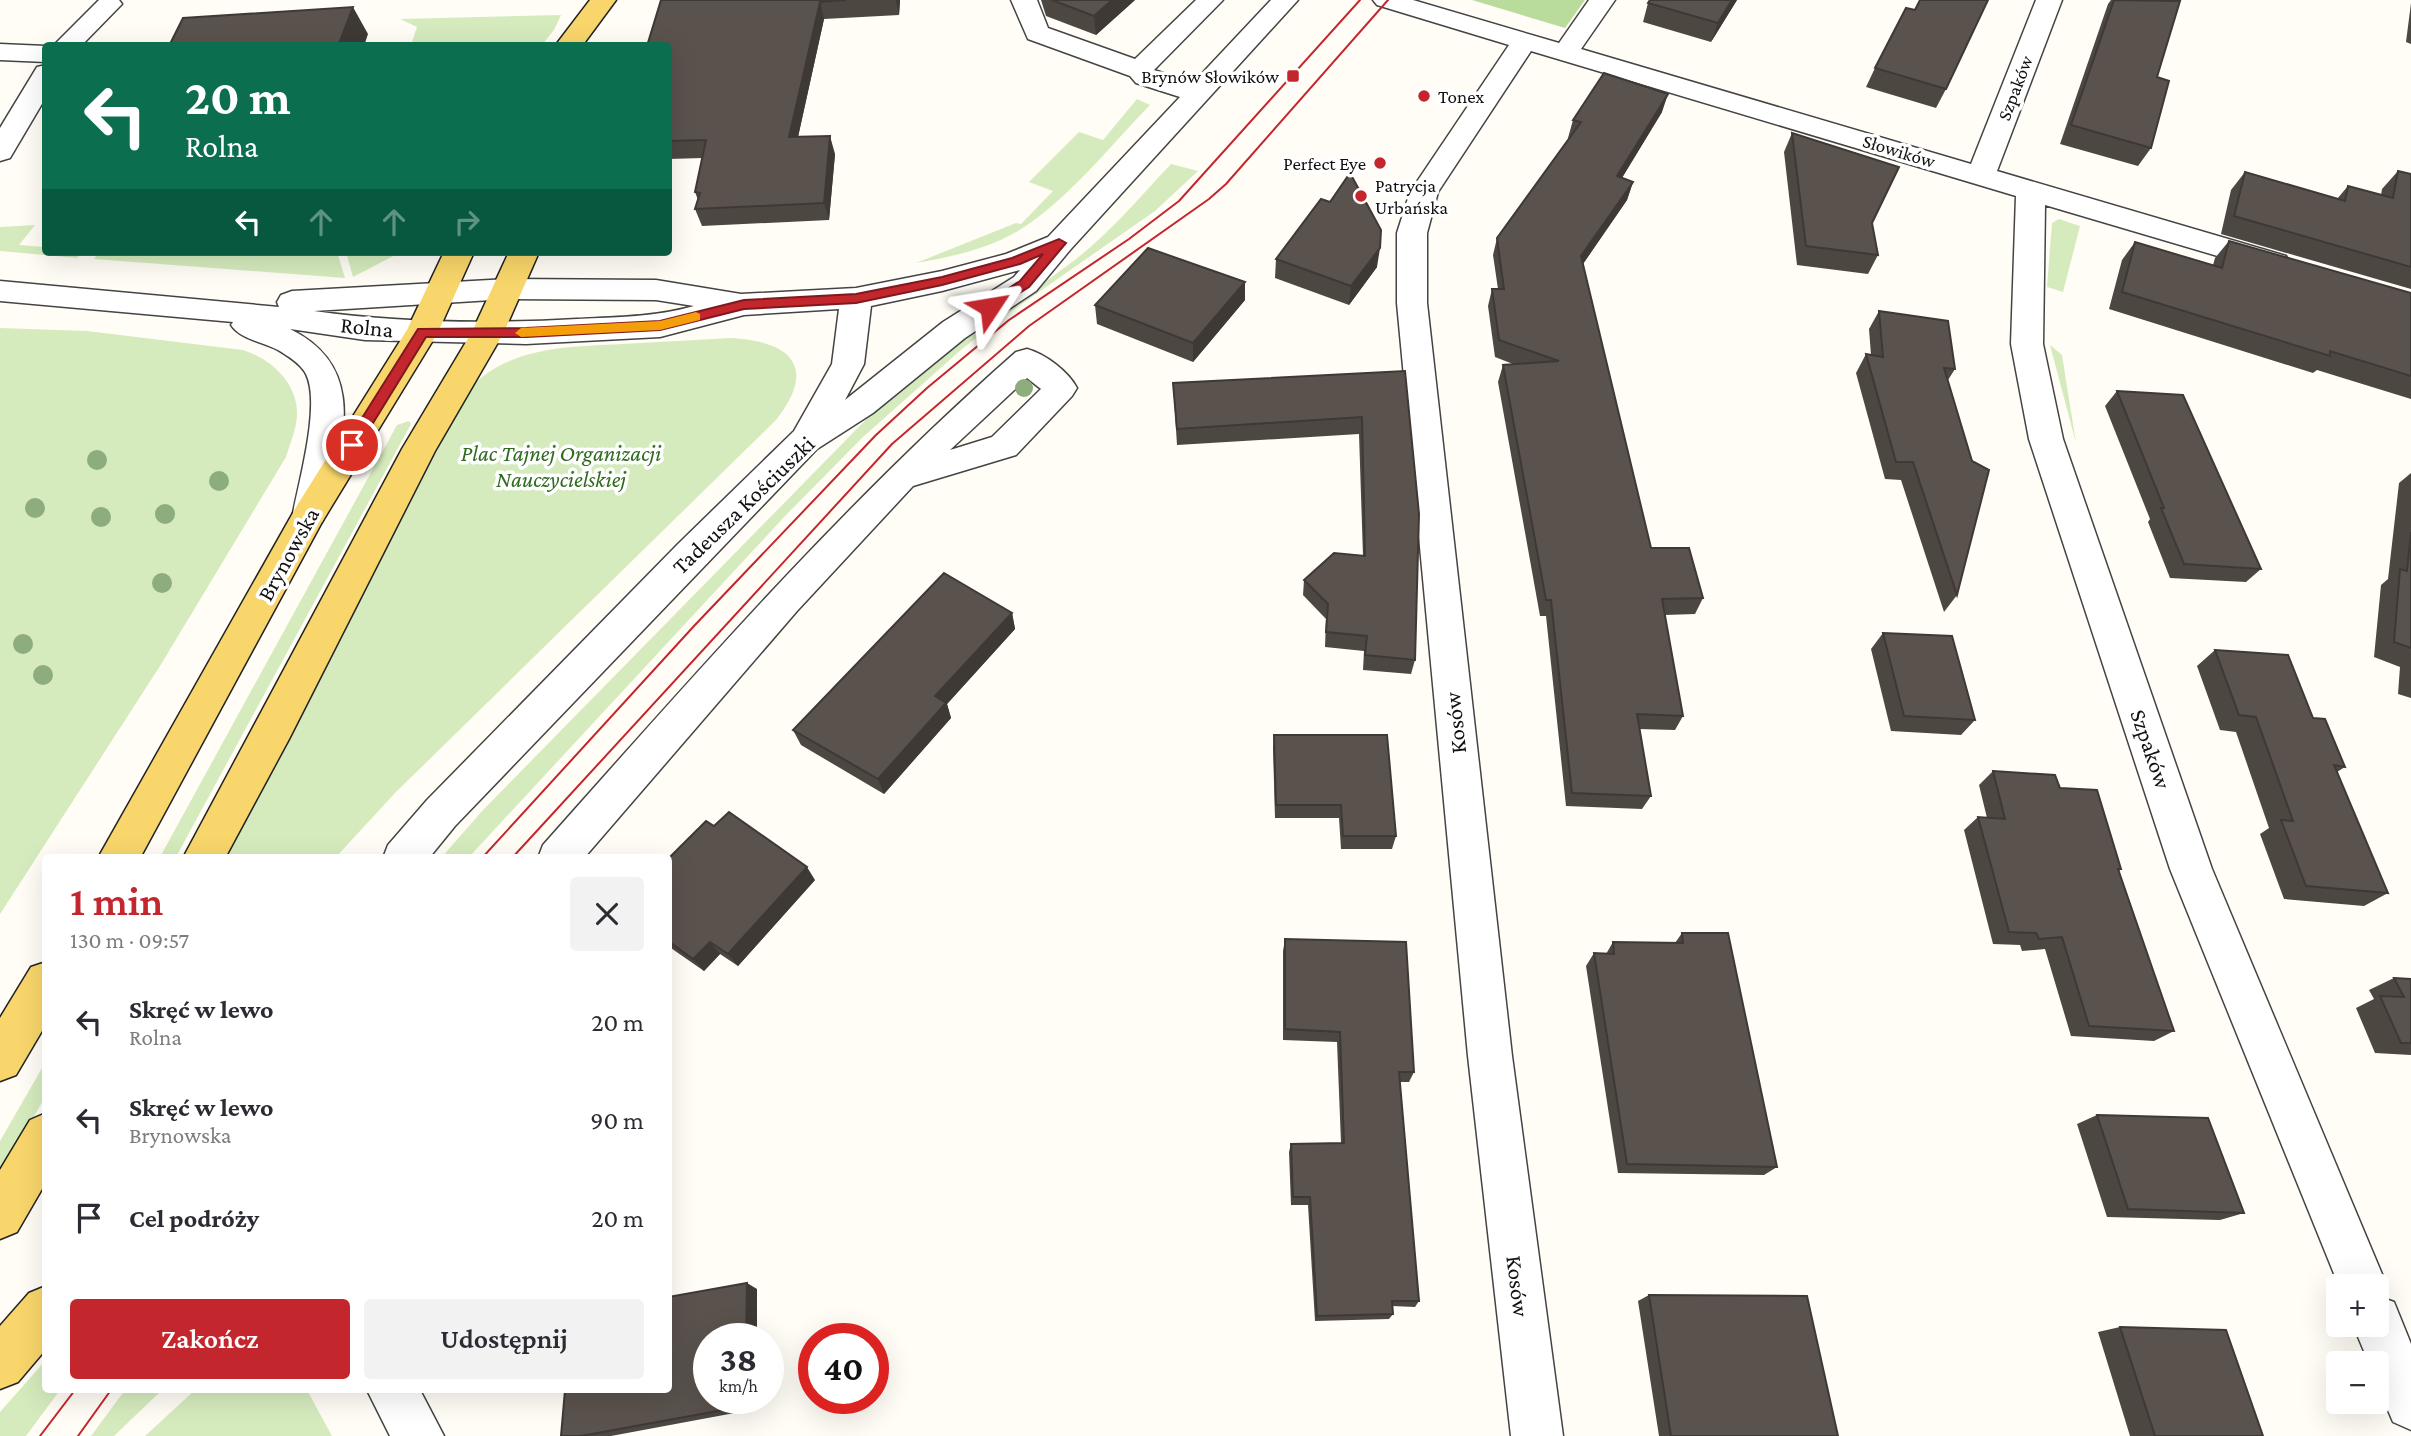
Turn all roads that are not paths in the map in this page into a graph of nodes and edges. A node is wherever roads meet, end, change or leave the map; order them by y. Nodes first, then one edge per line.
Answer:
1 (605, 0) edge
2 (1024, 0) edge
3 (1210, 0) edge
4 (1285, 0) edge
5 (1386, 0) edge
6 (1602, 0) edge
7 (2049, 0) edge
8 (108, 4) dead end
9 (1525, 40) junction
10 (70, 42) edge
11 (571, 42) edge
12 (600, 42) edge
13 (0, 52) edge
14 (1566, 52) junction
15 (42, 54) edge
16 (1139, 70) junction
17 (42, 81) edge
18 (1199, 94) junction
19 (0, 152) edge
20 (1981, 175) junction
21 (2031, 191) junction
22 (1059, 243) junction
23 (457, 256) edge
24 (522, 256) edge
25 (2306, 272) edge
26 (508, 289) junction
27 (0, 291) edge
28 (442, 294) junction
29 (856, 298) junction
30 (744, 304) junction
31 (199, 308) junction
32 (422, 332) junction
33 (488, 332) junction
34 (805, 440) junction
35 (902, 477) dead end
36 (310, 513) junction
37 (120, 854) edge
38 (205, 854) edge
39 (406, 854) edge
40 (561, 854) edge
41 (42, 989) edge
42 (0, 1059) edge
43 (42, 1143) edge
44 (0, 1215) edge
45 (2357, 1274) edge
46 (42, 1315) edge
47 (2383, 1337) edge
48 (0, 1364) edge
49 (395, 1393) edge
50 (2411, 1404) edge
51 (418, 1436) edge
52 (1537, 1436) edge

1 - 11 main road
1 - 12 main road
2 - 16 street
3 - 16 street
4 - 18 street, Tadeusza Kościuszki
5 - 9 street, Słowików
6 - 14 street
7 - 20 street, Szpaków
8 - 10 street
9 - 14 street, Słowików
9 - 52 street, Kosów
13 - 15 street
14 - 20 street, Słowików
16 - 18 street
17 - 19 street
18 - 22 street, Tadeusza Kościuszki
20 - 21 street, Słowików
21 - 25 street, Słowików
21 - 45 street, Szpaków
22 - 29 street, Rolna
22 - 34 street, Tadeusza Kościuszki
23 - 28 main road, Brynowska
24 - 26 main road
26 - 28 street, Rolna
26 - 30 street, Rolna
26 - 33 main road
27 - 31 street, Rolna
28 - 31 street, Rolna
28 - 32 main road, Brynowska
29 - 30 street, Rolna
29 - 34 street
30 - 33 street, Rolna
31 - 32 street, Rolna
31 - 36 street
32 - 33 street, Rolna
32 - 36 main road, Brynowska
33 - 38 main road
34 - 39 street, Tadeusza Kościuszki
35 - 40 street
36 - 37 main road, Brynowska
41 - 42 main road
43 - 44 main road
46 - 48 main road
47 - 50 street
49 - 51 street

